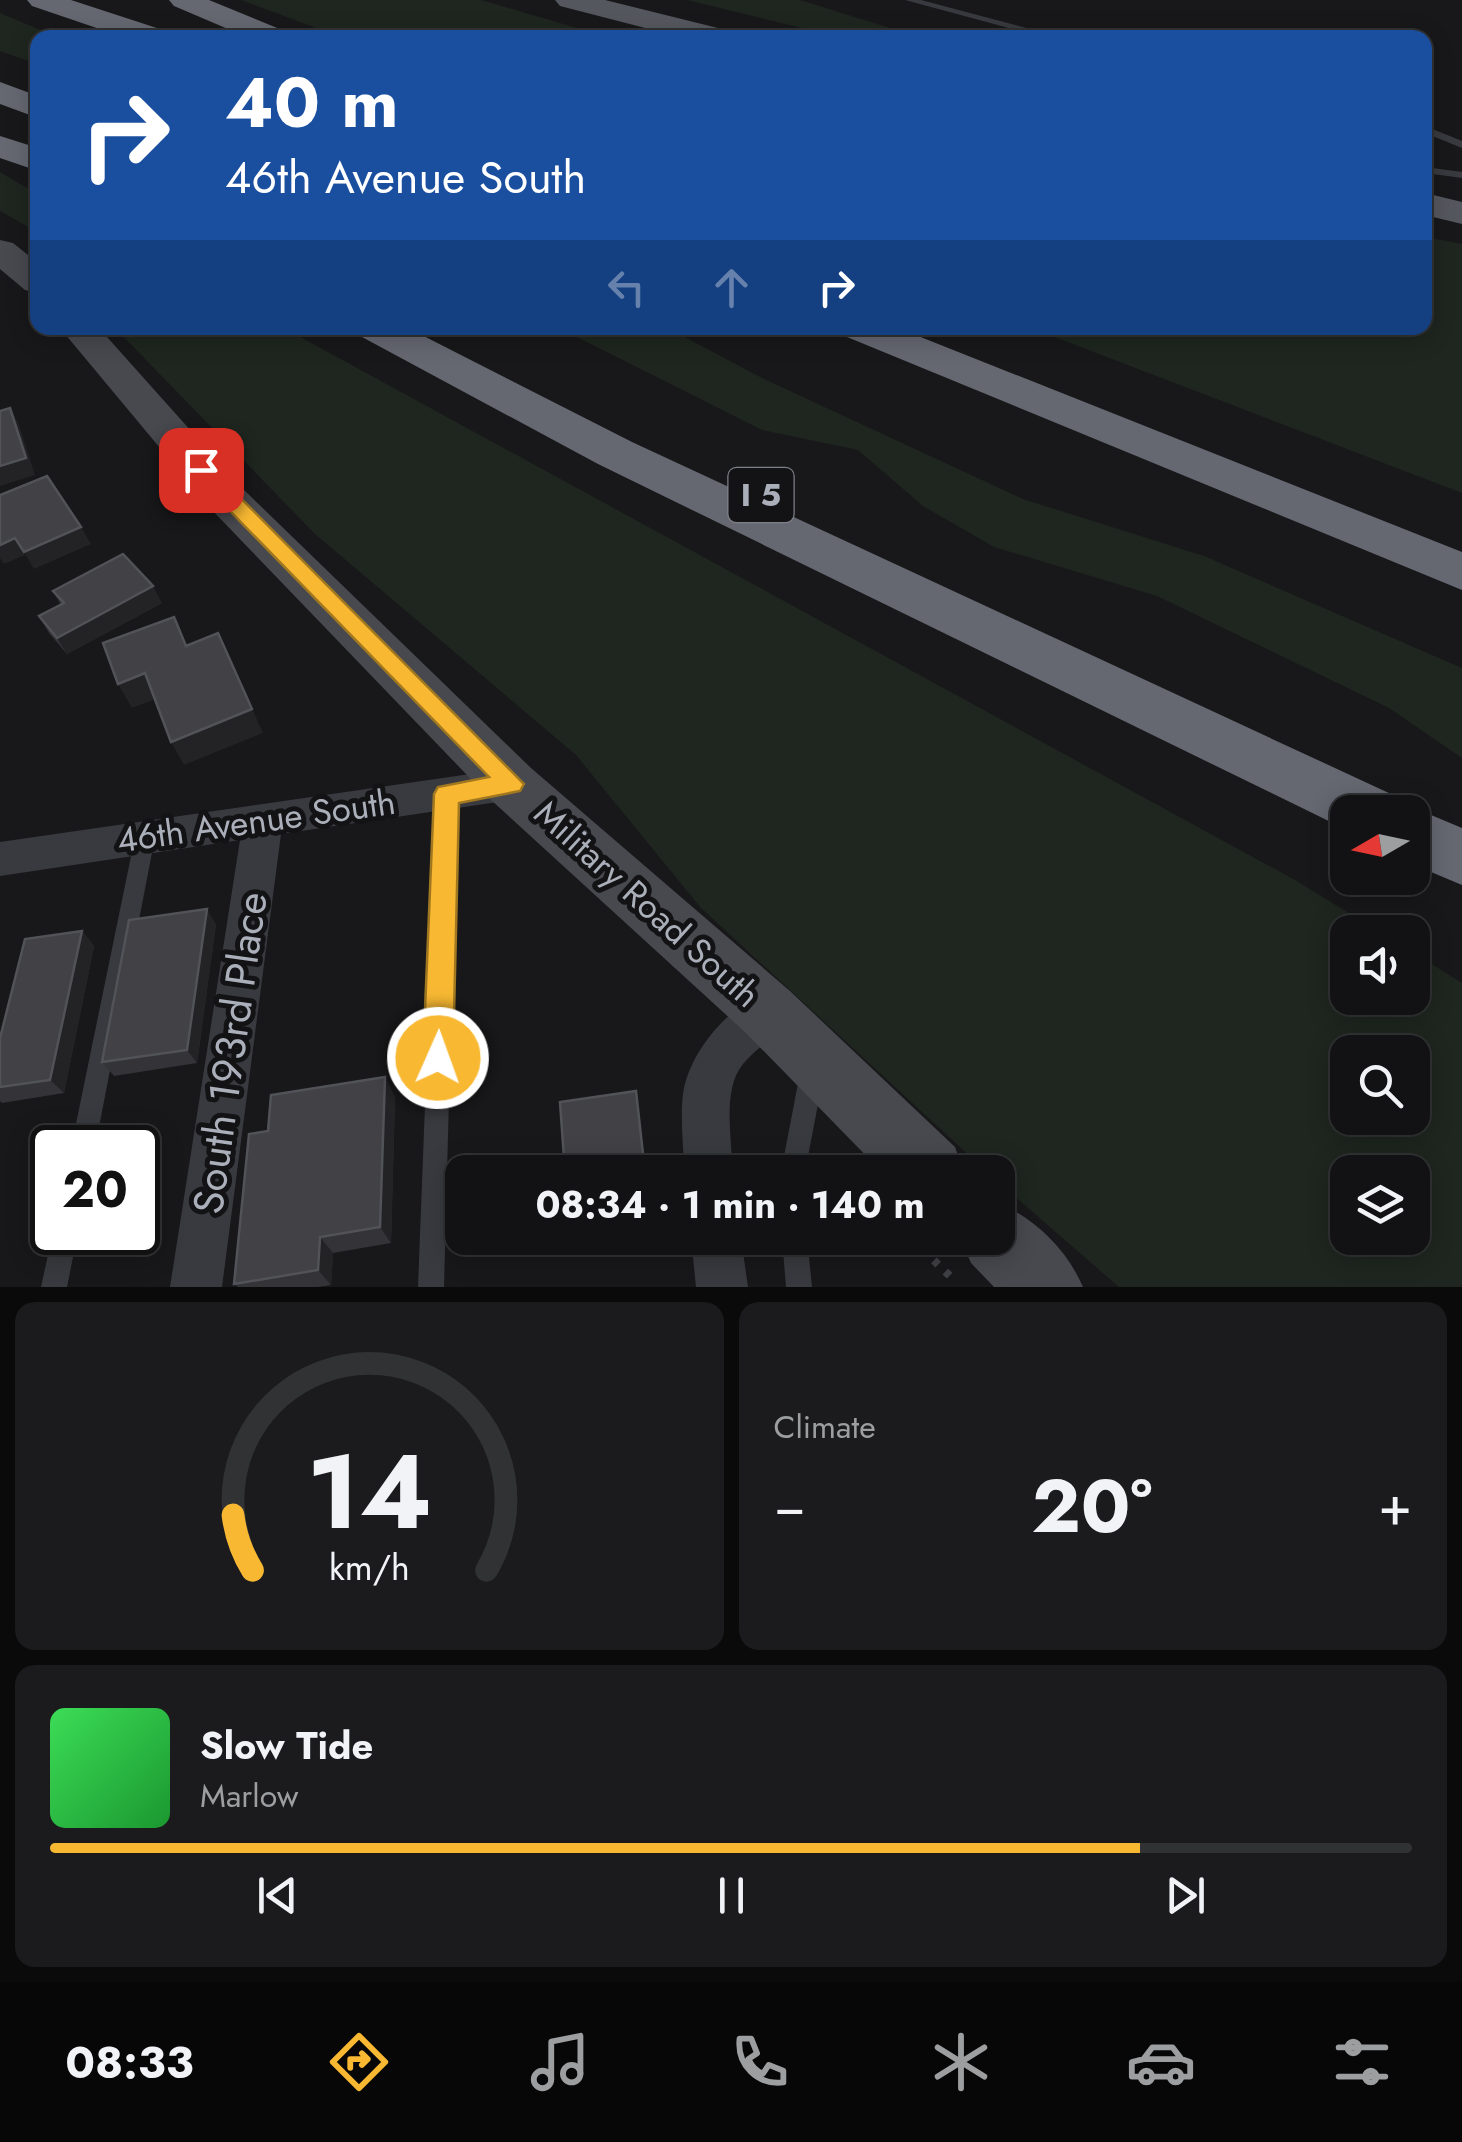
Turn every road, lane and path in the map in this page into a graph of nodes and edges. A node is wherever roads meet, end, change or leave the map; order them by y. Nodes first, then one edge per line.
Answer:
1 (42, 0) edge
2 (184, 0) edge
3 (570, 0) edge
4 (910, 0) edge
5 (134, 30) edge
6 (257, 30) edge
7 (691, 30) edge
8 (1028, 30) edge
9 (0, 92) edge
10 (30, 105) edge
11 (1432, 132) edge
12 (1462, 145) edge
13 (0, 146) edge
14 (30, 157) edge
15 (1432, 171) edge
16 (1462, 175) edge
17 (1432, 206) edge
18 (1462, 212) edge
19 (0, 251) edge
20 (30, 275) edge
21 (85, 335) edge
22 (390, 335) edge
23 (473, 335) edge
24 (879, 335) edge
25 (1462, 572) edge
26 (1062, 663) junction
27 (511, 784) junction
28 (447, 794) junction
29 (1334, 795) edge
30 (264, 820) junction
31 (145, 837) junction
32 (1430, 843) edge
33 (0, 858) edge
34 (1462, 858) edge
35 (768, 1012) junction
36 (815, 1058) junction
37 (88, 1125) edge
38 (708, 1155) edge
39 (797, 1155) edge
40 (913, 1155) edge
41 (61, 1255) edge
42 (718, 1255) edge
43 (797, 1255) edge
44 (929, 1255) edge
45 (1013, 1255) edge
46 (54, 1287) edge
47 (196, 1287) edge
48 (432, 1287) edge
49 (722, 1287) edge
50 (799, 1287) edge
51 (960, 1287) edge
52 (1046, 1287) edge

1 - 5 highway
2 - 6 highway
3 - 7 main road
4 - 8 lane
9 - 10 highway
11 - 12 lane
13 - 14 highway
15 - 16 lane
17 - 18 main road
19 - 20 main road
21 - 27 main road, Military Road South
22 - 26 highway
23 - 26 highway, I 5
24 - 25 highway
26 - 29 highway, I 5
27 - 28 street, 46th Avenue South
27 - 35 main road, Military Road South
28 - 30 street, 46th Avenue South
28 - 48 lane
30 - 31 street, 46th Avenue South
30 - 47 street, South 193rd Place
31 - 33 street, 46th Avenue South
31 - 37 lane
32 - 34 highway
35 - 36 main road, Military Road South
35 - 38 street
36 - 39 lane
36 - 40 main road, Military Road South
41 - 46 lane
42 - 49 street
43 - 50 lane
44 - 51 path
45 - 52 main road

